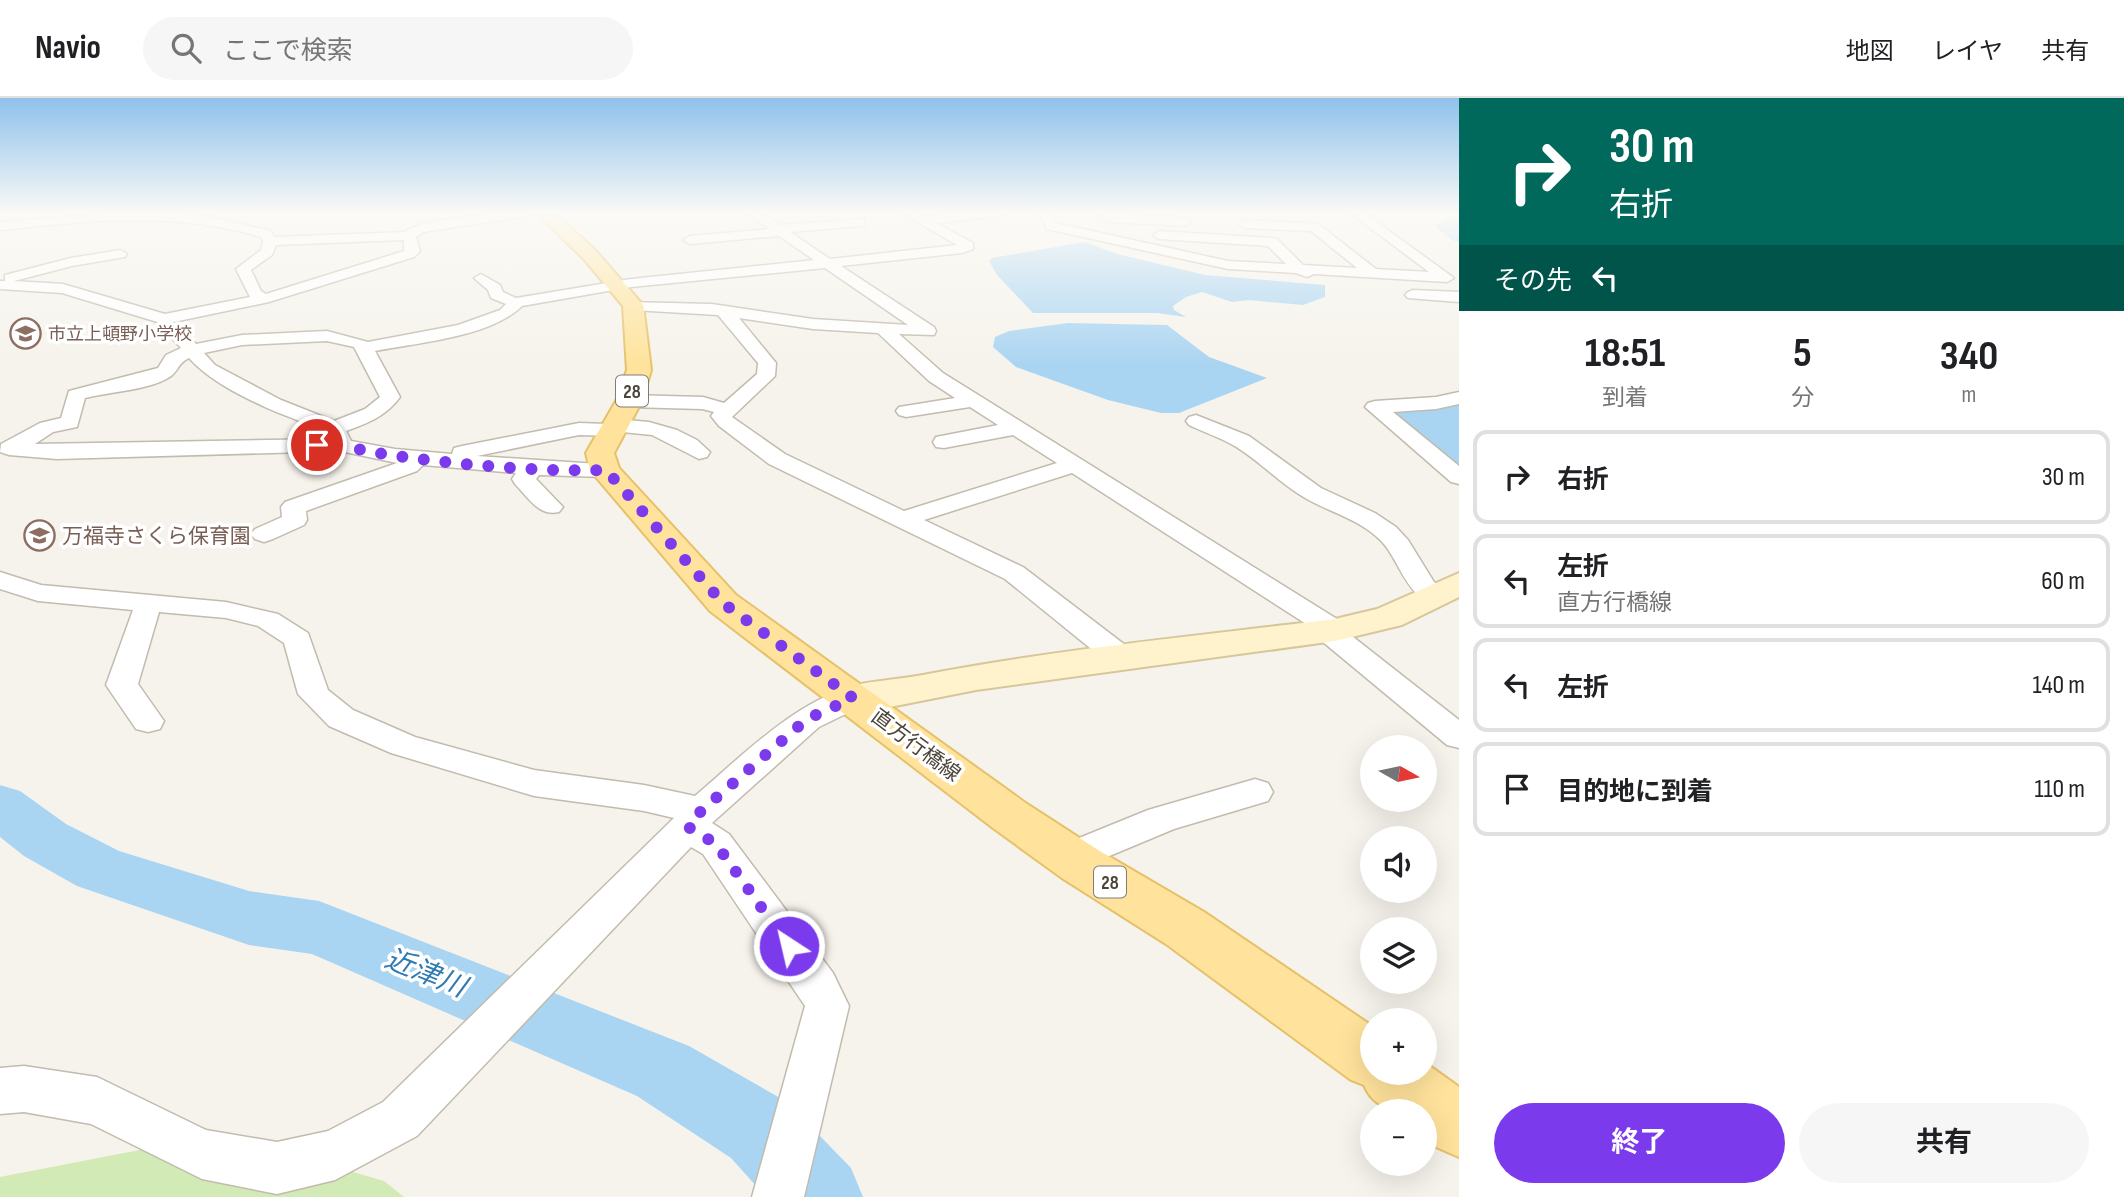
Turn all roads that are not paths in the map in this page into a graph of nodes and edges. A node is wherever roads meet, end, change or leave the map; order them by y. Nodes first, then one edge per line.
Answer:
1 (67, 263) edge
2 (251, 263) edge
3 (378, 263) edge
4 (597, 263) edge
5 (835, 263) edge
6 (1220, 263) edge
7 (1293, 263) edge
8 (1360, 263) edge
9 (1426, 263) edge
10 (828, 264) junction
11 (1299, 270) junction
12 (1372, 273) junction
13 (1446, 277) junction
14 (481, 278) dead end
15 (323, 280) junction
16 (0, 283) edge
17 (1337, 285) dead end
18 (616, 286) junction
19 (1459, 287) edge
20 (56, 289) junction
21 (338, 293) dead end
22 (1396, 294) dead end
23 (1459, 297) edge
24 (264, 299) junction
25 (11, 301) dead end
26 (516, 303) junction
27 (633, 305) junction
28 (725, 311) junction
29 (164, 319) junction
30 (881, 327) junction
31 (364, 348) junction
32 (191, 350) junction
33 (1459, 398) edge
34 (629, 401) junction
35 (973, 401) junction
36 (728, 410) junction
37 (906, 411) dead end
38 (1196, 421) dead end
39 (614, 428) junction
40 (1016, 428) junction
41 (336, 437) junction
42 (944, 442) dead end
43 (6, 449) edge
44 (699, 452) dead end
45 (419, 458) junction
46 (449, 461) junction
47 (1075, 465) junction
48 (533, 468) junction
49 (606, 470) junction
50 (1456, 472) edge
51 (551, 507) dead end
52 (902, 519) junction
53 (264, 534) dead end
54 (0, 580) edge
55 (1447, 589) edge
56 (151, 603) junction
57 (1331, 630) junction
58 (1122, 658) junction
59 (853, 698) junction
60 (148, 721) dead end
61 (1459, 737) edge
62 (1255, 792) dead end
63 (695, 819) junction
64 (1071, 857) junction
65 (1360, 1052) edge
66 (1405, 1085) edge
67 (0, 1091) edge
68 (1459, 1125) edge
69 (778, 1197) edge

1 - 16 street
2 - 24 street
3 - 15 street
4 - 18 main road
5 - 10 street
6 - 11 street
7 - 11 street
8 - 12 street
9 - 13 street
10 - 18 street
10 - 30 street
11 - 12 street
11 - 17 street
12 - 13 street
13 - 19 street
14 - 26 street
15 - 21 street
15 - 24 street
16 - 20 street
18 - 26 street
18 - 27 main road
20 - 25 street
20 - 29 street
22 - 23 street
24 - 29 street
26 - 31 street
27 - 28 street
27 - 34 main road, 28
28 - 30 street
28 - 36 street
29 - 32 street
30 - 35 street
31 - 32 street
31 - 41 street
32 - 41 street
32 - 43 street
33 - 50 street
34 - 36 street
34 - 39 main road, 28
35 - 37 street
35 - 40 street
36 - 52 street
38 - 55 street
39 - 44 street
39 - 46 street
39 - 49 main road, 28
40 - 42 street
40 - 47 street
41 - 43 street
41 - 45 street
45 - 46 street
45 - 53 street
46 - 48 street
47 - 52 street
47 - 57 street
48 - 49 street
48 - 51 street
49 - 59 main road, 直方行橋線 / 28
52 - 58 street
54 - 56 street
55 - 57 street
56 - 60 street
56 - 63 street
57 - 58 street
57 - 61 street
58 - 59 street
59 - 63 street
59 - 64 main road, 直方行橋線 / 28
62 - 64 street
63 - 67 street
63 - 69 street
64 - 65 main road, 直方行橋線 / 28
66 - 68 main road

